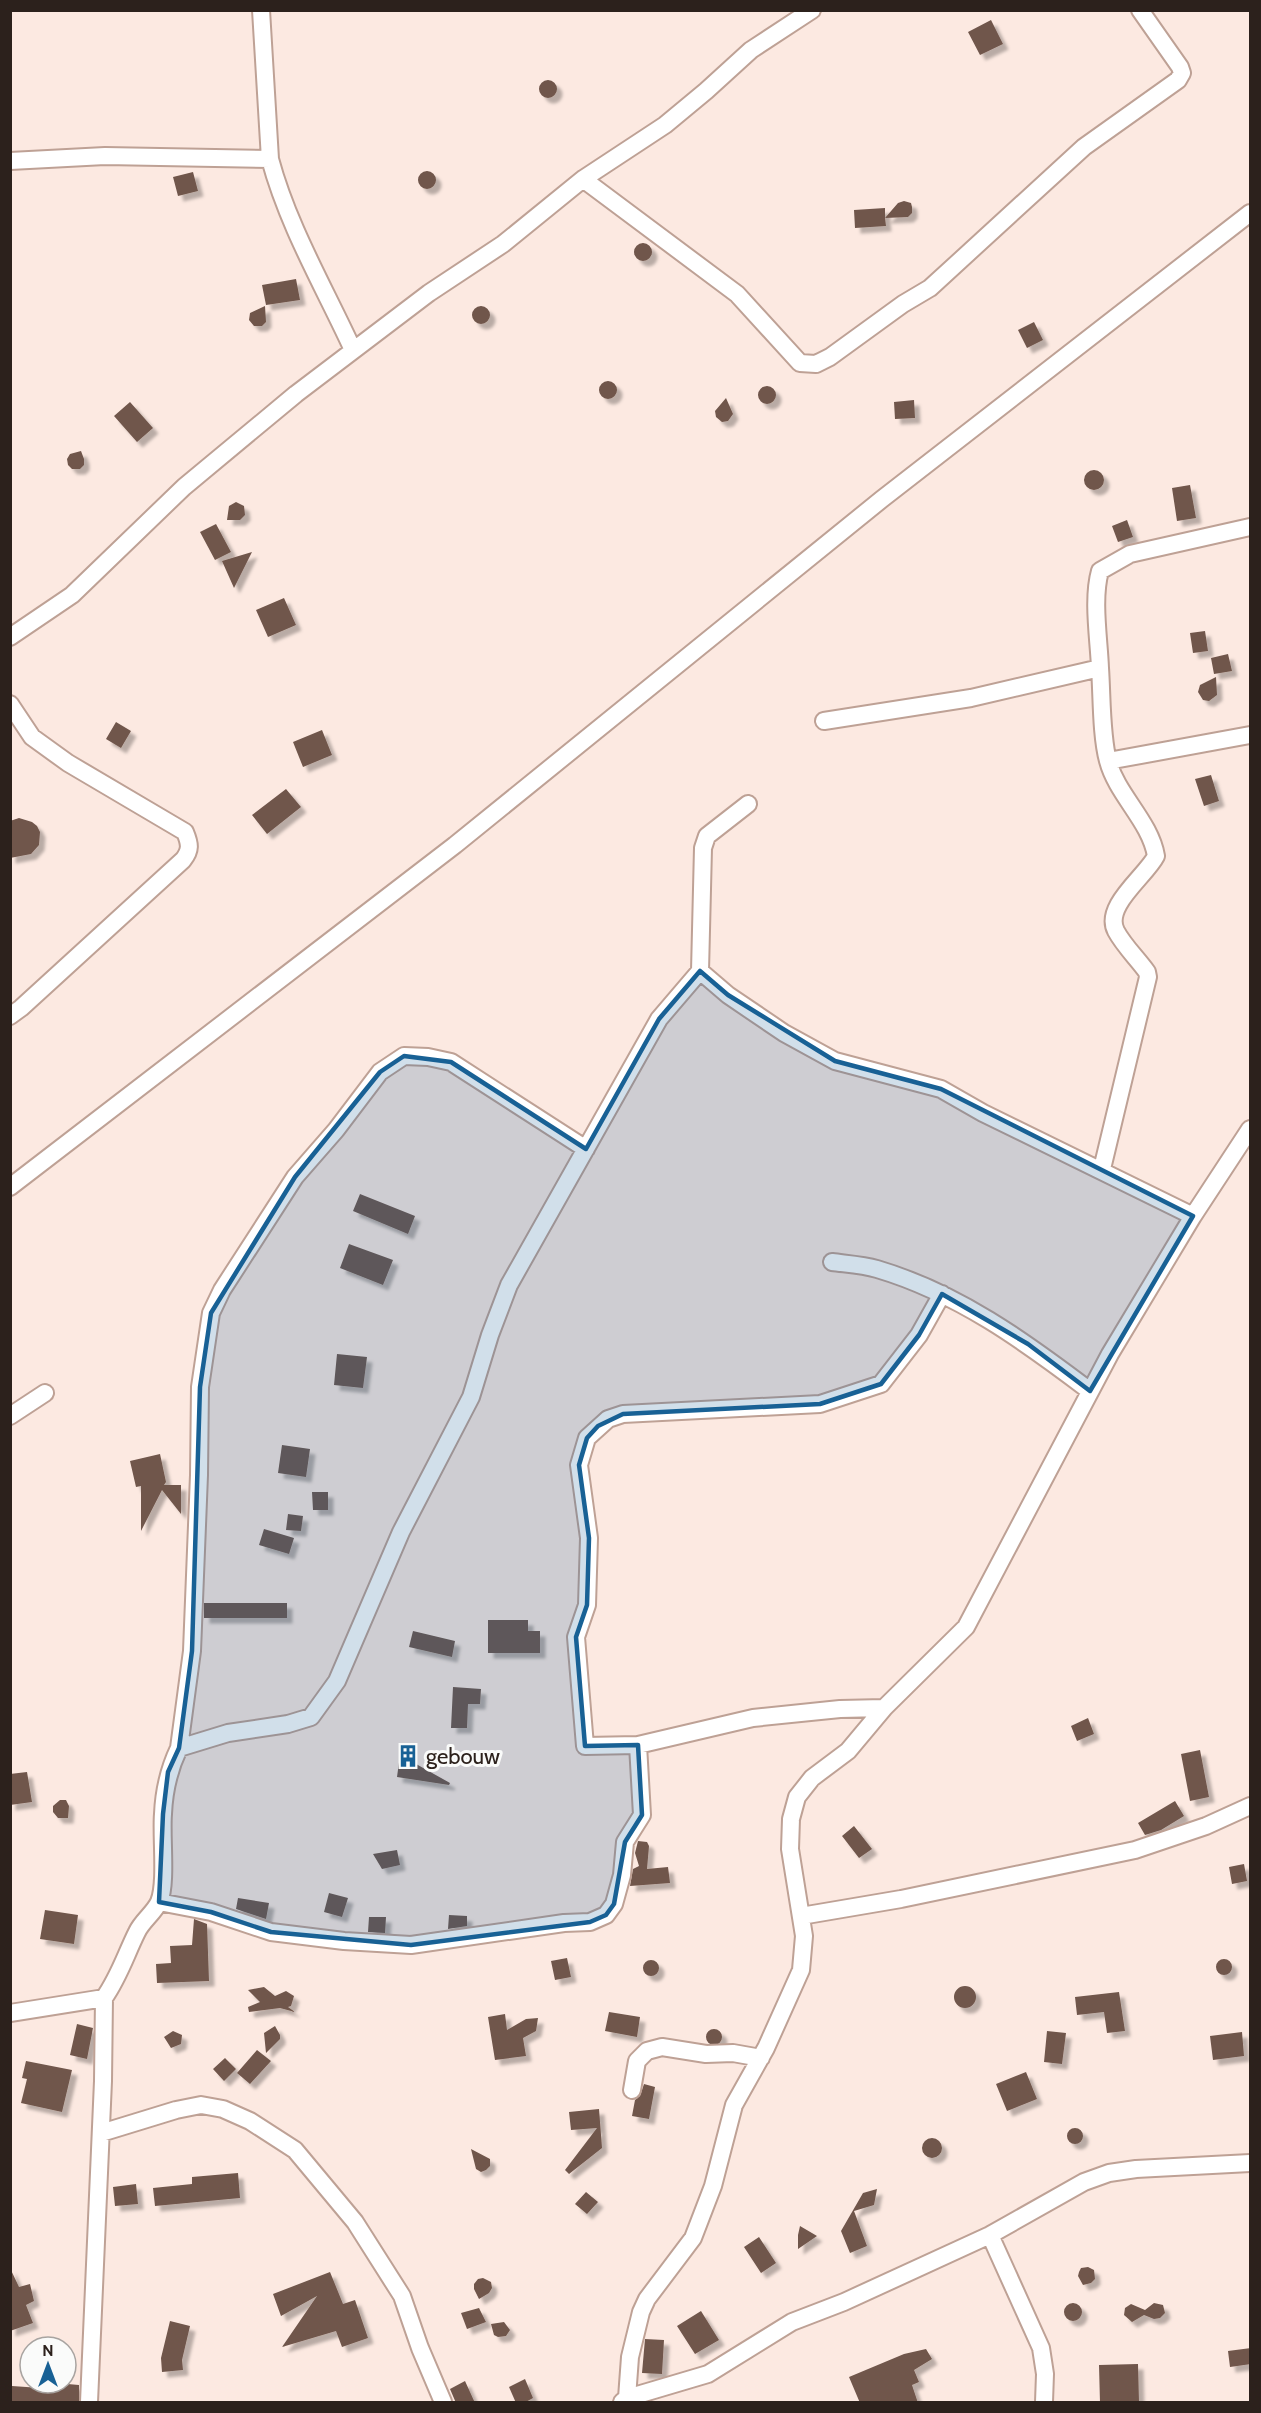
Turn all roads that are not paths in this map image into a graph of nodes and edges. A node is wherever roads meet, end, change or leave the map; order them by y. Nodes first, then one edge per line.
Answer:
1 (261, 10) edge
2 (812, 10) edge
3 (1140, 10) edge
4 (270, 159) junction
5 (10, 161) edge
6 (583, 179) junction
7 (1251, 213) edge
8 (353, 350) junction
9 (1251, 527) edge
10 (10, 637) edge
11 (1100, 669) junction
12 (10, 704) edge
13 (824, 721) dead end
14 (1251, 735) edge
15 (1108, 761) junction
16 (748, 804) dead end
17 (700, 970) junction
18 (10, 1016) edge
19 (1251, 1129) edge
20 (586, 1149) junction
21 (1246, 1150) edge
22 (1102, 1169) junction
23 (10, 1187) edge
24 (1193, 1216) junction
25 (832, 1262) dead end
26 (942, 1293) junction
27 (1090, 1391) junction
28 (45, 1393) dead end
29 (10, 1416) edge
30 (885, 1708) junction
31 (638, 1745) junction
32 (179, 1748) junction
33 (1251, 1806) edge
34 (159, 1902) junction
35 (801, 1916) junction
36 (104, 1998) junction
37 (10, 2013) edge
38 (761, 2058) junction
39 (632, 2090) dead end
40 (101, 2133) junction
41 (1251, 2163) edge
42 (990, 2235) junction
43 (624, 2400) edge
44 (89, 2403) edge
45 (443, 2403) edge
46 (1044, 2403) edge

1 - 4 street
2 - 6 street
3 - 6 street
4 - 5 street
4 - 8 street
6 - 8 street
7 - 23 street
8 - 10 street
9 - 11 street
11 - 13 street
11 - 15 street
12 - 18 street
14 - 15 street
15 - 22 street
16 - 17 street
17 - 20 street
17 - 22 street
19 - 21 street
20 - 32 street
20 - 32 street
21 - 24 street
22 - 24 street
24 - 27 street
25 - 26 street
26 - 27 street
26 - 31 street
27 - 30 street
28 - 29 street
30 - 31 street
30 - 35 street
31 - 34 street
32 - 34 street
33 - 35 street
34 - 36 street
35 - 38 street
36 - 37 street
36 - 40 street
38 - 39 street
38 - 43 street
40 - 44 street
40 - 45 street
41 - 42 street
42 - 43 street
42 - 46 street

